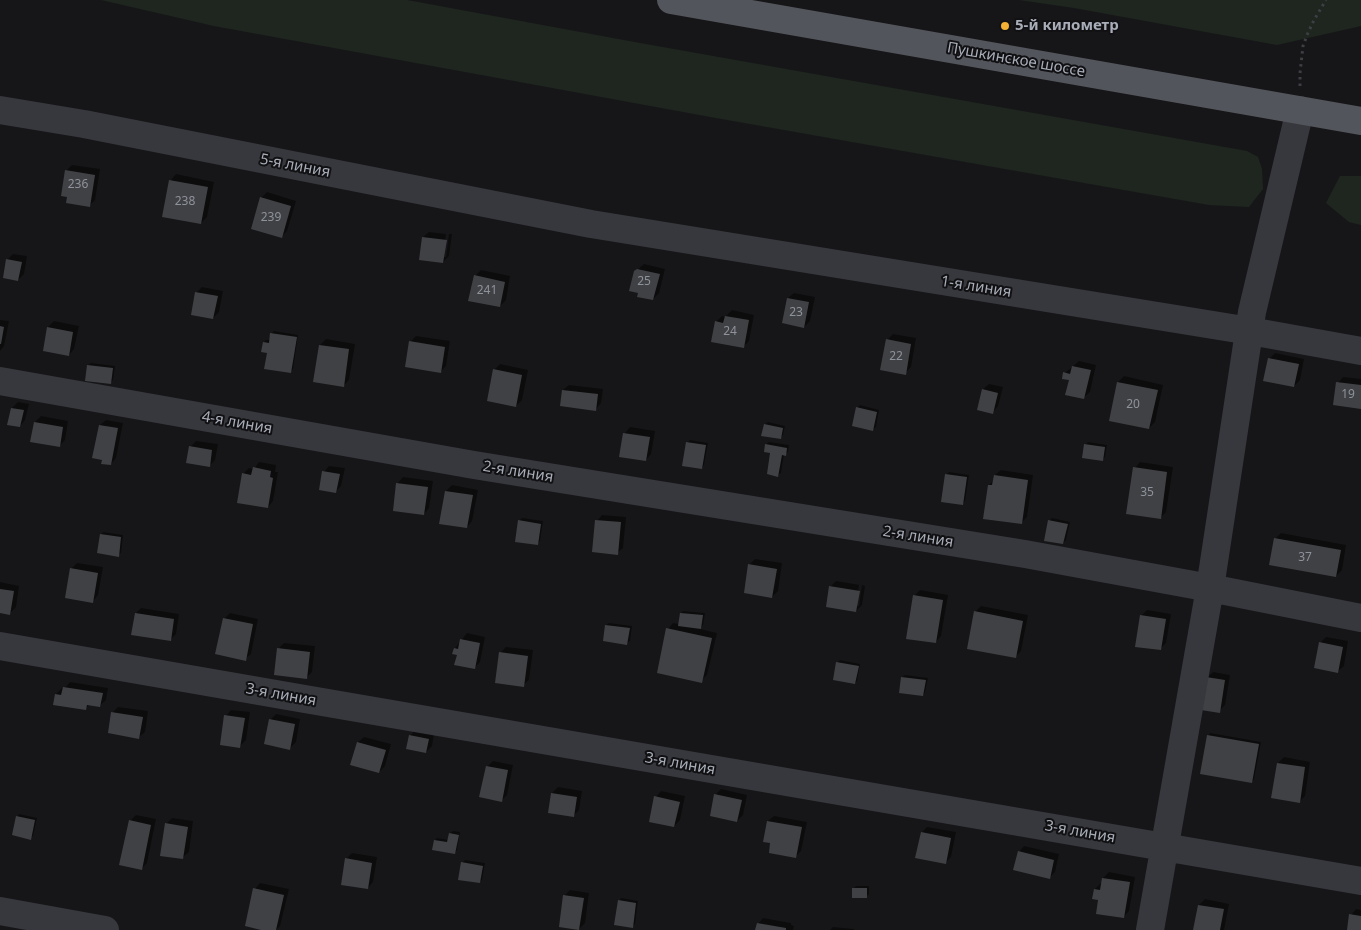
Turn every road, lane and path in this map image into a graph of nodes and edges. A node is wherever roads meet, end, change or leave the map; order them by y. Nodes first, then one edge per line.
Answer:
1 (671, 0) edge
2 (1326, 0) edge
3 (0, 110) edge
4 (1300, 110) junction
5 (1361, 121) edge
6 (590, 224) joint
7 (1250, 331) junction
8 (1361, 351) edge
9 (0, 381) edge
10 (474, 465) joint
11 (1210, 588) junction
12 (1361, 618) edge
13 (0, 646) edge
14 (1165, 847) junction
15 (1361, 881) edge
16 (0, 911) edge
17 (105, 930) edge
18 (1150, 930) edge

1 - 4 main road, Пушкинское шоссе
2 - 4 path
3 - 6 street, 5-я линия
4 - 5 main road, Пушкинское шоссе
4 - 7 street
6 - 7 street, 1-я линия
7 - 8 street, 1-я линия
7 - 11 street
9 - 10 street, 4-я линия
10 - 11 street, 2-я линия
11 - 12 street, 2-я линия
11 - 14 street
13 - 14 street, 3-я линия
14 - 15 street, 3-я линия
14 - 18 street
16 - 17 street

